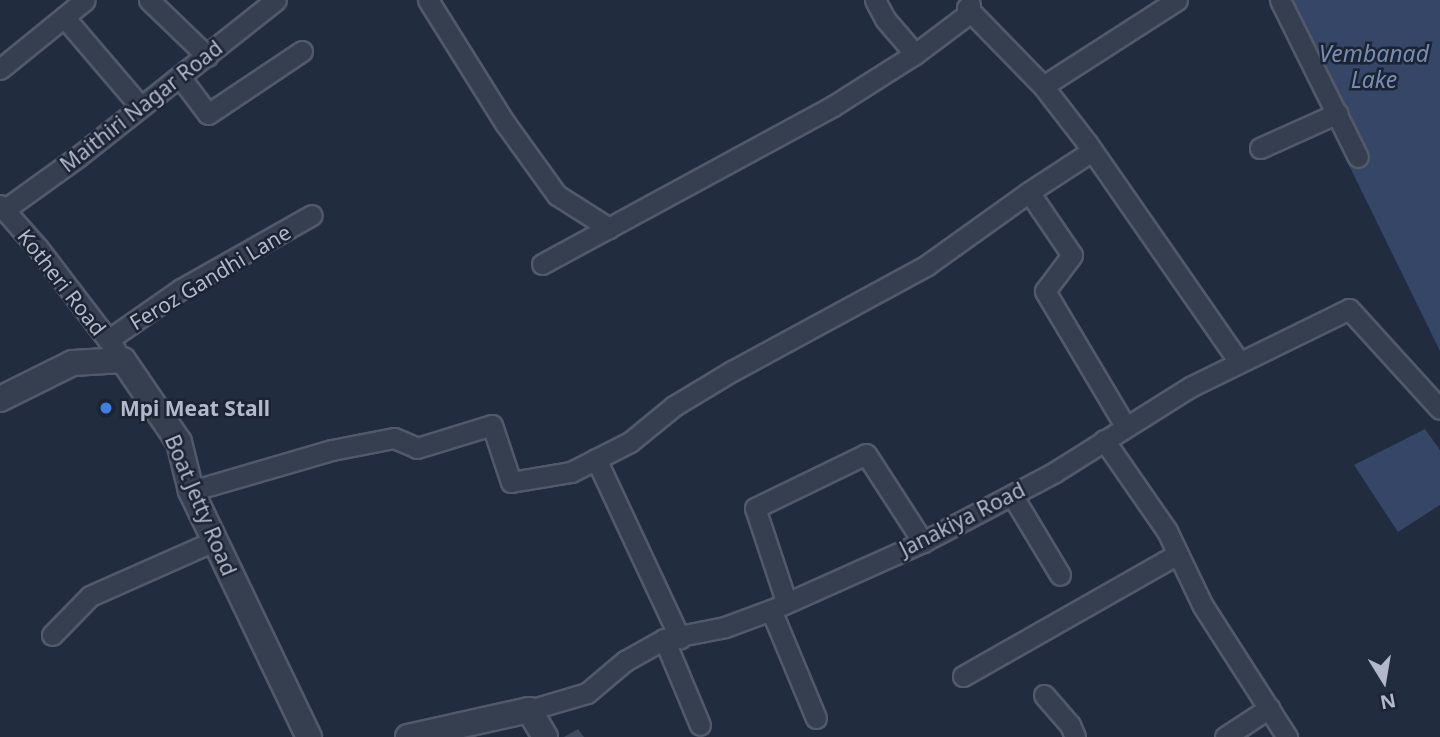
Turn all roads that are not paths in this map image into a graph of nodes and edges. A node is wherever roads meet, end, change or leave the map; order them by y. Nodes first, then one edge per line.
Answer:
1 (85, 0) edge
2 (149, 0) edge
3 (276, 0) edge
4 (428, 0) edge
5 (875, 0) edge
6 (1177, 0) edge
7 (1280, 0) edge
8 (974, 6) edge
9 (64, 16) junction
10 (302, 51) dead end
11 (915, 54) junction
12 (207, 55) junction
13 (0, 69) edge
14 (180, 77) junction
15 (1044, 86) junction
16 (141, 107) junction
17 (1338, 113) junction
18 (1261, 148) dead end
19 (1092, 150) junction
20 (1358, 157) dead end
21 (1029, 192) junction
22 (2, 207) edge
23 (312, 215) dead end
24 (609, 228) junction
25 (542, 264) dead end
26 (108, 340) junction
27 (123, 360) junction
28 (1239, 362) junction
29 (0, 399) edge
30 (1440, 410) edge
31 (1125, 426) junction
32 (1104, 440) junction
33 (596, 459) junction
34 (191, 491) junction
35 (1012, 495) junction
36 (214, 541) junction
37 (923, 542) junction
38 (1178, 554) junction
39 (1060, 575) dead end
40 (778, 606) junction
41 (52, 635) dead end
42 (672, 639) junction
43 (963, 676) dead end
44 (1044, 695) dead end
45 (1269, 708) junction
46 (529, 710) junction
47 (816, 718) dead end
48 (700, 725) dead end
49 (309, 737) edge
50 (408, 737) edge
51 (545, 737) edge
52 (1075, 737) edge
53 (1225, 737) edge
54 (1287, 737) edge

1 - 9 street
2 - 12 street
3 - 12 street, Maithiri Nagar Road
4 - 24 street
5 - 11 street
6 - 15 street
7 - 17 street
8 - 11 street
8 - 15 street
9 - 13 street
9 - 16 street
10 - 14 street
11 - 24 street
12 - 14 street, Maithiri Nagar Road
14 - 16 street, Maithiri Nagar Road
15 - 19 street
16 - 22 street, Maithiri Nagar Road
17 - 18 street
17 - 20 street
19 - 21 street
19 - 28 street
21 - 31 street
21 - 33 street
22 - 26 street, Kotheri Road
23 - 26 street, Feroz Gandhi Lane
24 - 25 street
26 - 27 street, Kotheri Road
27 - 29 street
27 - 34 street, Boat Jetty Road
28 - 30 street, Janakiya Road
28 - 31 street, Janakiya Road
31 - 32 street, Janakiya Road
32 - 35 street, Janakiya Road
32 - 38 street
33 - 34 street
33 - 42 street
34 - 36 street, Boat Jetty Road
35 - 37 street, Janakiya Road
35 - 39 street
36 - 41 street
36 - 49 street, Boat Jetty Road
37 - 40 street, Janakiya Road
37 - 40 street
38 - 43 street
38 - 45 street
40 - 42 street, Janakiya Road
40 - 47 street
42 - 46 street, Janakiya Road
42 - 48 street
44 - 52 street
45 - 53 street
45 - 54 street
46 - 50 street
46 - 51 street

